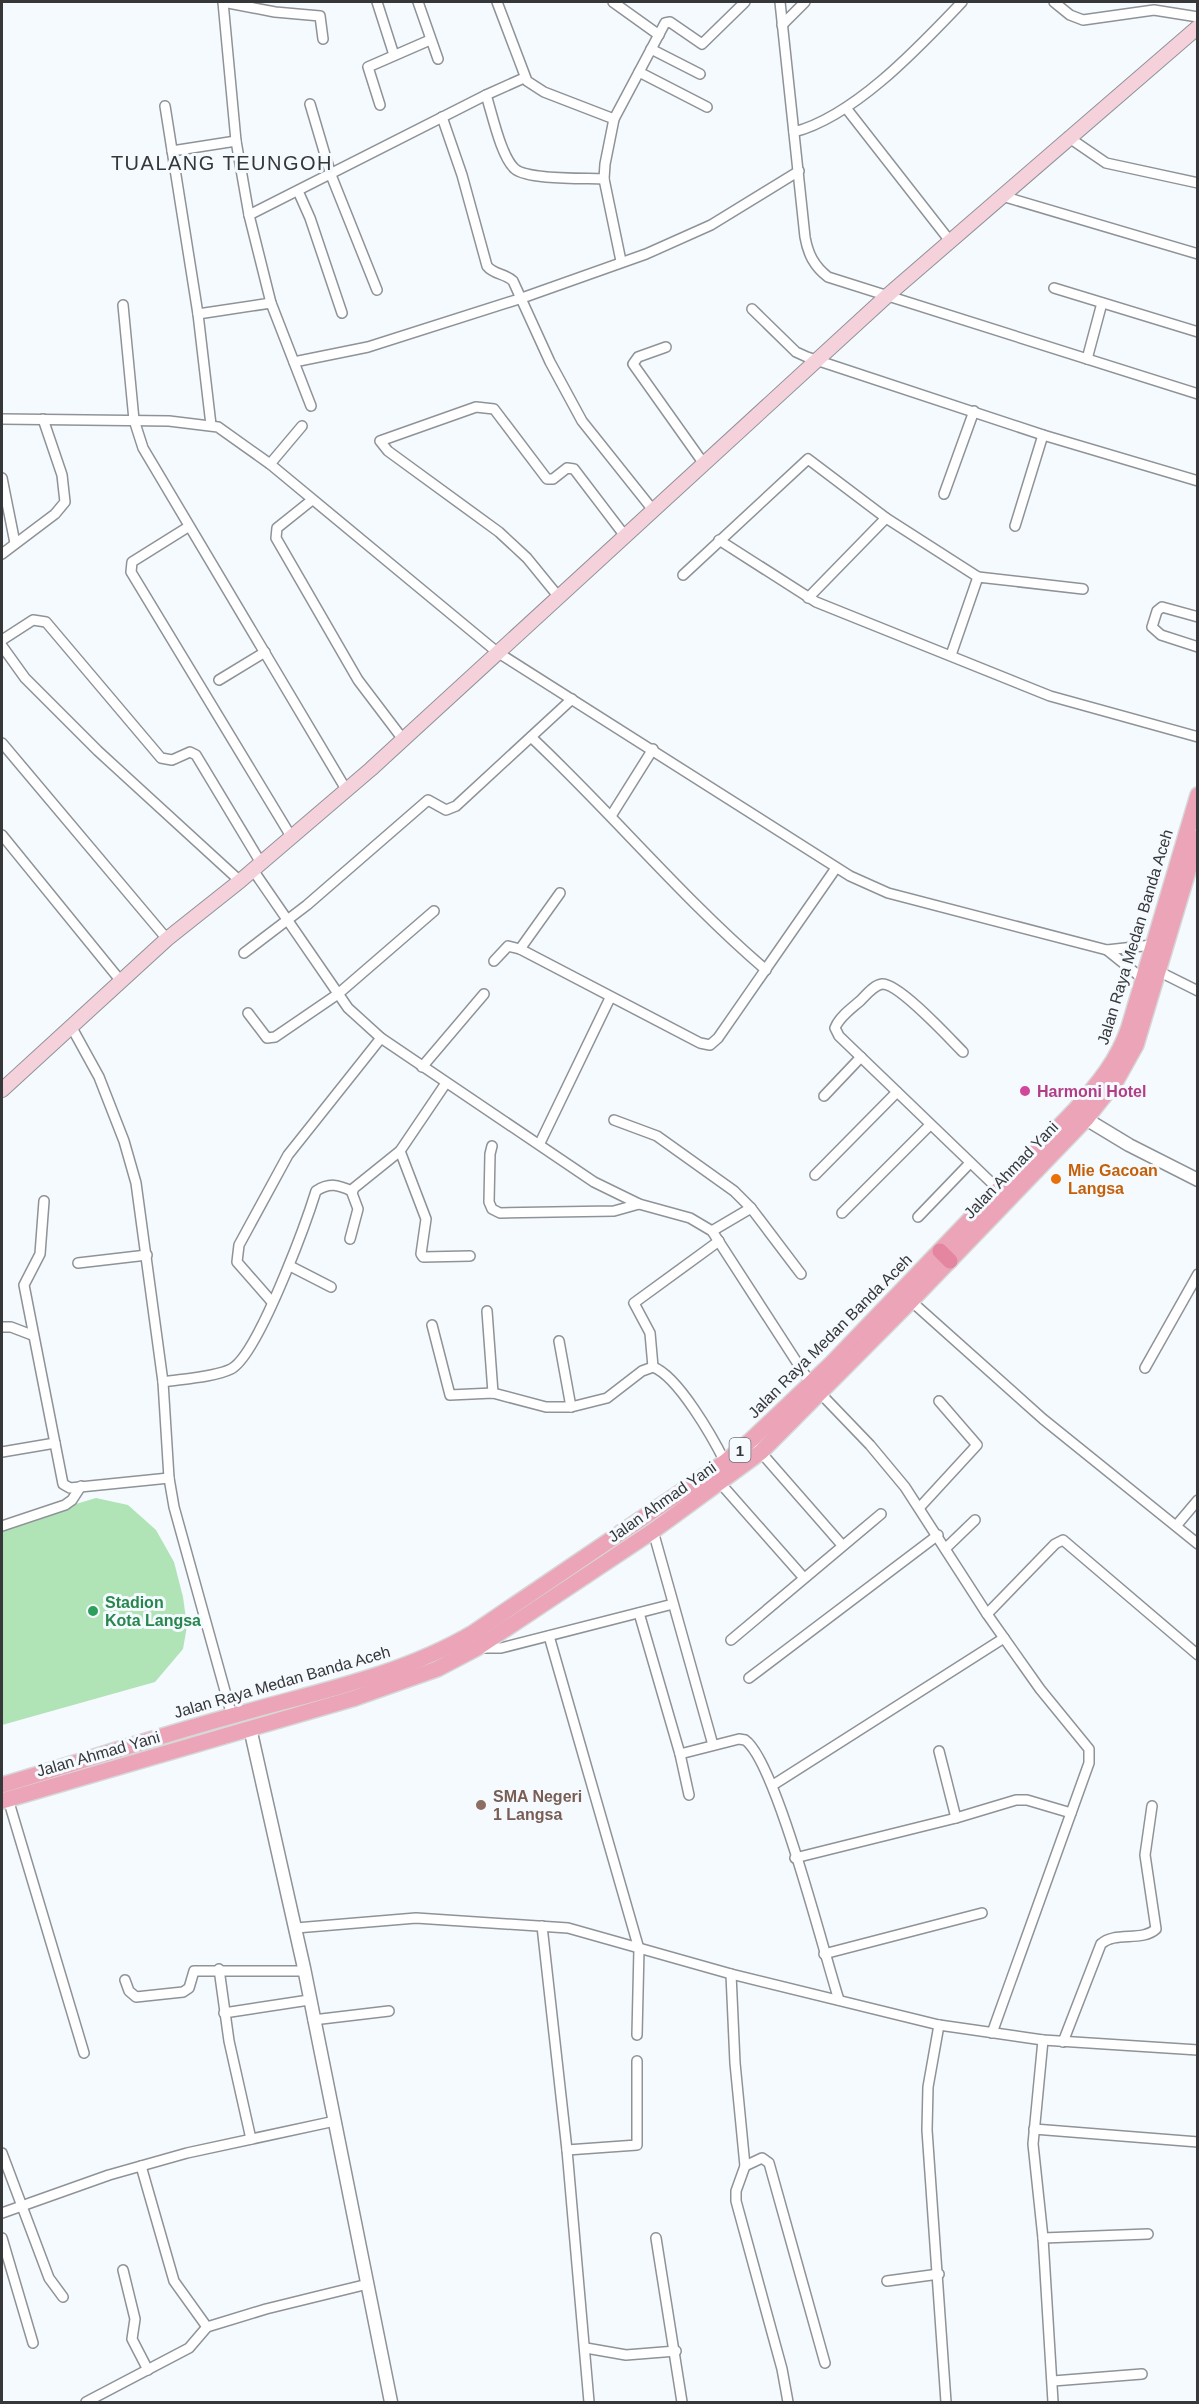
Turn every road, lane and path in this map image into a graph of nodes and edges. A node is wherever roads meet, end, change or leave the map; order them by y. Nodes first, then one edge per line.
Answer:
1 (223, 2) edge
2 (377, 2) edge
3 (418, 2) edge
4 (497, 2) edge
5 (613, 2) edge
6 (745, 2) edge
7 (780, 2) edge
8 (805, 2) edge
9 (962, 2) edge
10 (1054, 2) edge
11 (1197, 17) edge
12 (782, 25) junction
13 (1197, 27) edge
14 (659, 35) junction
15 (323, 39) dead end
16 (430, 40) junction
17 (651, 49) junction
18 (394, 55) junction
19 (438, 59) dead end
20 (639, 72) junction
21 (700, 74) dead end
22 (524, 78) junction
23 (486, 95) junction
24 (310, 104) dead end
25 (380, 105) dead end
26 (165, 106) dead end
27 (707, 107) dead end
28 (846, 108) junction
29 (442, 117) junction
30 (614, 119) junction
31 (794, 132) junction
32 (1068, 137) junction
33 (236, 141) junction
34 (172, 151) junction
35 (799, 171) junction
36 (331, 175) junction
37 (604, 179) junction
38 (1197, 183) edge
39 (298, 191) junction
40 (1002, 195) junction
41 (249, 215) junction
42 (950, 241) junction
43 (1197, 254) edge
44 (621, 261) junction
45 (1054, 288) dead end
46 (377, 290) dead end
47 (888, 295) junction
48 (522, 298) junction
49 (271, 303) junction
50 (1102, 303) junction
51 (123, 305) dead end
52 (752, 309) dead end
53 (342, 313) dead end
54 (198, 314) junction
55 (1197, 332) edge
56 (666, 347) dead end
57 (1087, 359) junction
58 (816, 361) junction
59 (294, 362) junction
60 (1197, 394) edge
61 (311, 406) dead end
62 (974, 411) junction
63 (2, 419) edge
64 (43, 420) junction
65 (134, 420) junction
66 (211, 425) junction
67 (302, 426) dead end
68 (1043, 435) junction
69 (270, 464) junction
70 (704, 464) junction
71 (2, 478) edge
72 (1197, 481) edge
73 (944, 494) dead end
74 (312, 500) junction
75 (653, 510) junction
76 (886, 518) junction
77 (1015, 526) dead end
78 (188, 527) junction
79 (625, 536) junction
80 (719, 540) junction
81 (15, 543) junction
82 (2, 554) edge
83 (683, 575) dead end
84 (978, 577) junction
85 (1083, 589) dead end
86 (558, 596) junction
87 (808, 598) junction
88 (1197, 617) edge
89 (2, 640) edge
90 (2, 646) edge
91 (1197, 647) edge
92 (265, 652) junction
93 (497, 652) junction
94 (951, 655) junction
95 (219, 680) dead end
96 (572, 699) junction
97 (531, 737) junction
98 (1197, 737) edge
99 (402, 738) junction
100 (2, 743) edge
101 (653, 749) junction
102 (347, 790) junction
103 (1197, 795) edge
104 (611, 816) junction
105 (2, 835) edge
106 (292, 838) junction
107 (1197, 838) edge
108 (257, 866) junction
109 (836, 868) junction
110 (240, 881) junction
111 (560, 893) dead end
112 (434, 911) dead end
113 (289, 920) junction
114 (167, 939) junction
115 (1152, 945) junction
116 (520, 950) junction
117 (1107, 950) junction
118 (244, 953) dead end
119 (494, 960) dead end
120 (766, 970) junction
121 (1158, 971) junction
122 (1143, 979) junction
123 (120, 981) junction
124 (1197, 992) edge
125 (338, 994) junction
126 (484, 994) dead end
127 (610, 999) junction
128 (248, 1014) dead end
129 (72, 1028) junction
130 (381, 1038) junction
131 (963, 1052) dead end
132 (861, 1058) junction
133 (422, 1067) junction
134 (446, 1083) junction
135 (2, 1090) edge
136 (897, 1092) junction
137 (824, 1096) dead end
138 (1086, 1119) junction
139 (614, 1120) dead end
140 (930, 1125) junction
141 (540, 1143) junction
142 (492, 1146) dead end
143 (400, 1151) junction
144 (970, 1163) junction
145 (815, 1176) dead end
146 (1197, 1180) edge
147 (998, 1189) junction
148 (352, 1191) junction
149 (44, 1201) dead end
150 (639, 1204) junction
151 (751, 1208) junction
152 (842, 1213) dead end
153 (918, 1217) dead end
154 (712, 1231) junction
155 (350, 1239) dead end
156 (719, 1241) junction
157 (147, 1255) junction
158 (470, 1256) dead end
159 (945, 1256) junction
160 (78, 1263) dead end
161 (290, 1266) junction
162 (801, 1274) dead end
163 (1197, 1274) edge
164 (331, 1287) dead end
165 (911, 1301) junction
166 (272, 1302) junction
167 (487, 1311) dead end
168 (432, 1325) dead end
169 (2, 1327) edge
170 (32, 1335) junction
171 (559, 1341) dead end
172 (653, 1367) junction
173 (1145, 1368) dead end
174 (163, 1382) junction
175 (816, 1389) junction
176 (493, 1393) junction
177 (939, 1401) dead end
178 (571, 1407) junction
179 (55, 1443) junction
180 (756, 1446) junction
181 (2, 1452) edge
182 (725, 1462) junction
183 (169, 1478) junction
184 (721, 1484) junction
185 (81, 1486) junction
186 (1197, 1500) edge
187 (920, 1507) junction
188 (881, 1514) dead end
189 (975, 1520) dead end
190 (2, 1526) edge
191 (1176, 1526) junction
192 (653, 1531) junction
193 (938, 1535) junction
194 (1197, 1544) edge
195 (842, 1545) junction
196 (946, 1548) junction
197 (804, 1578) junction
198 (673, 1604) junction
199 (639, 1614) junction
200 (987, 1614) junction
201 (549, 1636) junction
202 (1004, 1638) junction
203 (731, 1640) dead end
204 (477, 1648) junction
205 (1197, 1654) edge
206 (749, 1678) dead end
207 (232, 1716) junction
208 (250, 1728) junction
209 (713, 1745) junction
210 (939, 1752) dead end
211 (680, 1754) junction
212 (773, 1785) junction
213 (4, 1795) edge
214 (688, 1795) dead end
215 (1152, 1806) dead end
216 (1071, 1813) junction
217 (956, 1818) junction
218 (795, 1858) junction
219 (982, 1913) dead end
220 (542, 1926) junction
221 (296, 1928) junction
222 (639, 1949) junction
223 (824, 1954) junction
224 (219, 1969) junction
225 (305, 1971) junction
226 (731, 1974) junction
227 (125, 1980) dead end
228 (309, 2000) junction
229 (839, 2000) junction
230 (389, 2011) dead end
231 (224, 2013) junction
232 (314, 2020) junction
233 (939, 2025) junction
234 (992, 2032) junction
235 (637, 2035) dead end
236 (1043, 2040) junction
237 (1063, 2042) junction
238 (1197, 2050) edge
239 (84, 2053) dead end
240 (637, 2061) dead end
241 (335, 2121) junction
242 (1034, 2129) junction
243 (251, 2139) junction
244 (1197, 2142) edge
245 (567, 2150) junction
246 (2, 2153) edge
247 (141, 2166) junction
248 (745, 2166) junction
249 (20, 2206) junction
250 (2, 2212) edge
251 (1148, 2234) dead end
252 (2, 2238) edge
253 (656, 2238) dead end
254 (1043, 2238) junction
255 (123, 2270) dead end
256 (939, 2274) junction
257 (887, 2281) dead end
258 (368, 2284) junction
259 (63, 2297) dead end
260 (207, 2327) junction
261 (33, 2343) dead end
262 (586, 2348) junction
263 (676, 2351) junction
264 (825, 2363) dead end
265 (148, 2370) junction
266 (1142, 2374) dead end
267 (1053, 2381) junction
268 (86, 2403) edge
269 (391, 2403) edge
270 (589, 2403) edge
271 (682, 2403) edge
272 (788, 2403) edge
273 (946, 2403) edge
274 (1053, 2403) edge

1 - 15 street
1 - 33 street
2 - 18 street
3 - 16 street
4 - 22 street
5 - 14 street
6 - 14 street
7 - 12 street
8 - 12 street
9 - 28 street
10 - 11 street
12 - 31 street
13 - 32 main road
14 - 17 street
16 - 18 street
16 - 19 street
17 - 20 street
17 - 21 street
18 - 25 street
20 - 27 street
20 - 30 street
22 - 23 street
22 - 30 street
23 - 29 street
23 - 37 street
24 - 36 street
26 - 34 street
28 - 31 street
28 - 42 street
29 - 36 street
29 - 48 street
30 - 37 street
31 - 35 street
32 - 38 street
32 - 40 main road
33 - 34 street
33 - 41 street
34 - 54 street
35 - 44 street
35 - 47 street
36 - 39 street
36 - 46 street
37 - 44 street
39 - 41 street
39 - 53 street
40 - 42 main road
40 - 43 street
41 - 49 street
42 - 47 main road
44 - 48 street
45 - 50 street
47 - 57 street
47 - 58 main road
48 - 59 street
48 - 75 street
49 - 54 street
49 - 59 street
50 - 55 street
50 - 57 street
51 - 65 street
52 - 58 street
54 - 66 street
56 - 70 street
57 - 60 street
58 - 62 street
58 - 70 main road
59 - 61 street
62 - 68 street
62 - 73 street
63 - 64 street
64 - 65 street
64 - 81 street
65 - 66 street
65 - 78 street
66 - 69 street
67 - 69 street
68 - 72 street
68 - 77 street
69 - 74 street
70 - 75 main road
71 - 81 street
74 - 93 street
74 - 99 street
75 - 79 main road
76 - 80 street
76 - 84 street
76 - 87 street
78 - 92 street
78 - 106 street
79 - 86 main road
79 - 86 street
80 - 83 street
80 - 87 street
81 - 82 street
84 - 85 street
84 - 94 street
86 - 93 main road
87 - 94 street
88 - 91 street
89 - 108 street
90 - 110 street
92 - 95 street
92 - 102 street
93 - 96 street
93 - 99 main road
94 - 98 street
96 - 97 street
96 - 101 street
97 - 104 street
97 - 113 street
99 - 102 main road
100 - 114 street
101 - 104 street
101 - 109 street
102 - 106 main road
103 - 115 main road, Jalan Raya Medan Banda Aceh / 1
104 - 120 street
105 - 123 street
106 - 108 main road
107 - 121 main road, Jalan Ahmad Yani / 1
108 - 110 main road
108 - 113 street
109 - 117 street
109 - 120 street
110 - 114 main road
111 - 116 street
112 - 125 street
113 - 118 street
113 - 125 street
114 - 123 main road
115 - 117 street
115 - 122 main road, Jalan Raya Medan Banda Aceh / 1
116 - 119 street
116 - 127 street
117 - 122 street
120 - 127 street
121 - 124 street
121 - 138 main road, Jalan Ahmad Yani / 1
122 - 147 main road, Jalan Raya Medan Banda Aceh / 1
123 - 129 main road
125 - 128 street
125 - 130 street
126 - 133 street
127 - 141 street
129 - 135 main road
129 - 157 street
130 - 133 street
130 - 166 street
131 - 132 street
132 - 136 street
132 - 137 street
133 - 134 street
134 - 141 street
134 - 143 street
136 - 140 street
136 - 145 street
138 - 146 street
138 - 159 main road, Jalan Ahmad Yani / 1
139 - 151 street
140 - 144 street
140 - 152 street
141 - 150 street
142 - 150 street
143 - 148 street
143 - 158 street
144 - 147 street
144 - 153 street
147 - 159 main road, Jalan Raya Medan Banda Aceh / 1
148 - 155 street
148 - 161 street
149 - 170 street
150 - 154 street
151 - 154 street
151 - 162 street
154 - 156 street
156 - 172 street
156 - 175 street
157 - 160 street
157 - 174 street
159 - 165 main road, Jalan Ahmad Yani / 1
159 - 175 main road, Jalan Raya Medan Banda Aceh / 1
161 - 164 street
161 - 166 street
163 - 173 street
165 - 175 main road, Jalan Ahmad Yani / 1
165 - 191 street
166 - 174 street
167 - 176 street
168 - 176 street
169 - 170 street
170 - 179 street
171 - 178 street
172 - 178 street
172 - 182 street
174 - 183 street
175 - 180 main road, Jalan Ahmad Yani / 1
175 - 187 street
176 - 178 street
177 - 187 street
179 - 181 street
179 - 185 street
180 - 182 main road, Jalan Raya Medan Banda Aceh / 1
180 - 184 main road, Jalan Ahmad Yani / 1
180 - 195 street
182 - 207 main road, Jalan Raya Medan Banda Aceh / 1
183 - 185 street
183 - 207 street
184 - 192 main road, Jalan Ahmad Yani / 1
184 - 197 street
185 - 190 street
186 - 191 street
187 - 193 street
188 - 195 street
189 - 196 street
191 - 194 street
192 - 198 street
192 - 204 main road, Jalan Ahmad Yani / 1
193 - 196 street
193 - 206 street
195 - 197 street
196 - 200 street
197 - 203 street
198 - 199 street
198 - 209 street
199 - 201 street
199 - 211 street
200 - 202 street
200 - 205 street
201 - 204 street
201 - 222 street
202 - 212 street
202 - 216 street
204 - 208 main road, Jalan Ahmad Yani / 1
207 - 213 main road, Jalan Raya Medan Banda Aceh / 1
208 - 213 main road, Jalan Ahmad Yani / 1
208 - 221 street
209 - 211 street
209 - 212 street
210 - 217 street
211 - 214 street
212 - 218 street
213 - 239 street
215 - 237 street
216 - 217 street
216 - 234 street
217 - 218 street
218 - 223 street
219 - 223 street
220 - 221 street
220 - 222 street
220 - 245 street
221 - 225 street
222 - 226 street
222 - 235 street
223 - 229 street
224 - 225 street
224 - 227 street
224 - 231 street
225 - 228 street
226 - 229 street
226 - 248 street
228 - 231 street
228 - 232 street
229 - 233 street
230 - 232 street
231 - 243 street
232 - 241 street
233 - 234 street
233 - 256 street
234 - 236 street
236 - 237 street
236 - 242 street
237 - 238 street
240 - 245 street
241 - 243 street
241 - 258 street
242 - 244 street
242 - 254 street
243 - 247 street
245 - 262 street
246 - 249 street
247 - 249 street
247 - 260 street
248 - 264 street
248 - 272 street
249 - 250 street
249 - 259 street
251 - 254 street
252 - 261 street
253 - 263 street
254 - 267 street
255 - 265 street
256 - 257 street
256 - 273 street
258 - 260 street
258 - 269 street
260 - 265 street
262 - 263 street
262 - 270 street
263 - 271 street
265 - 268 street
266 - 267 street
267 - 274 street

